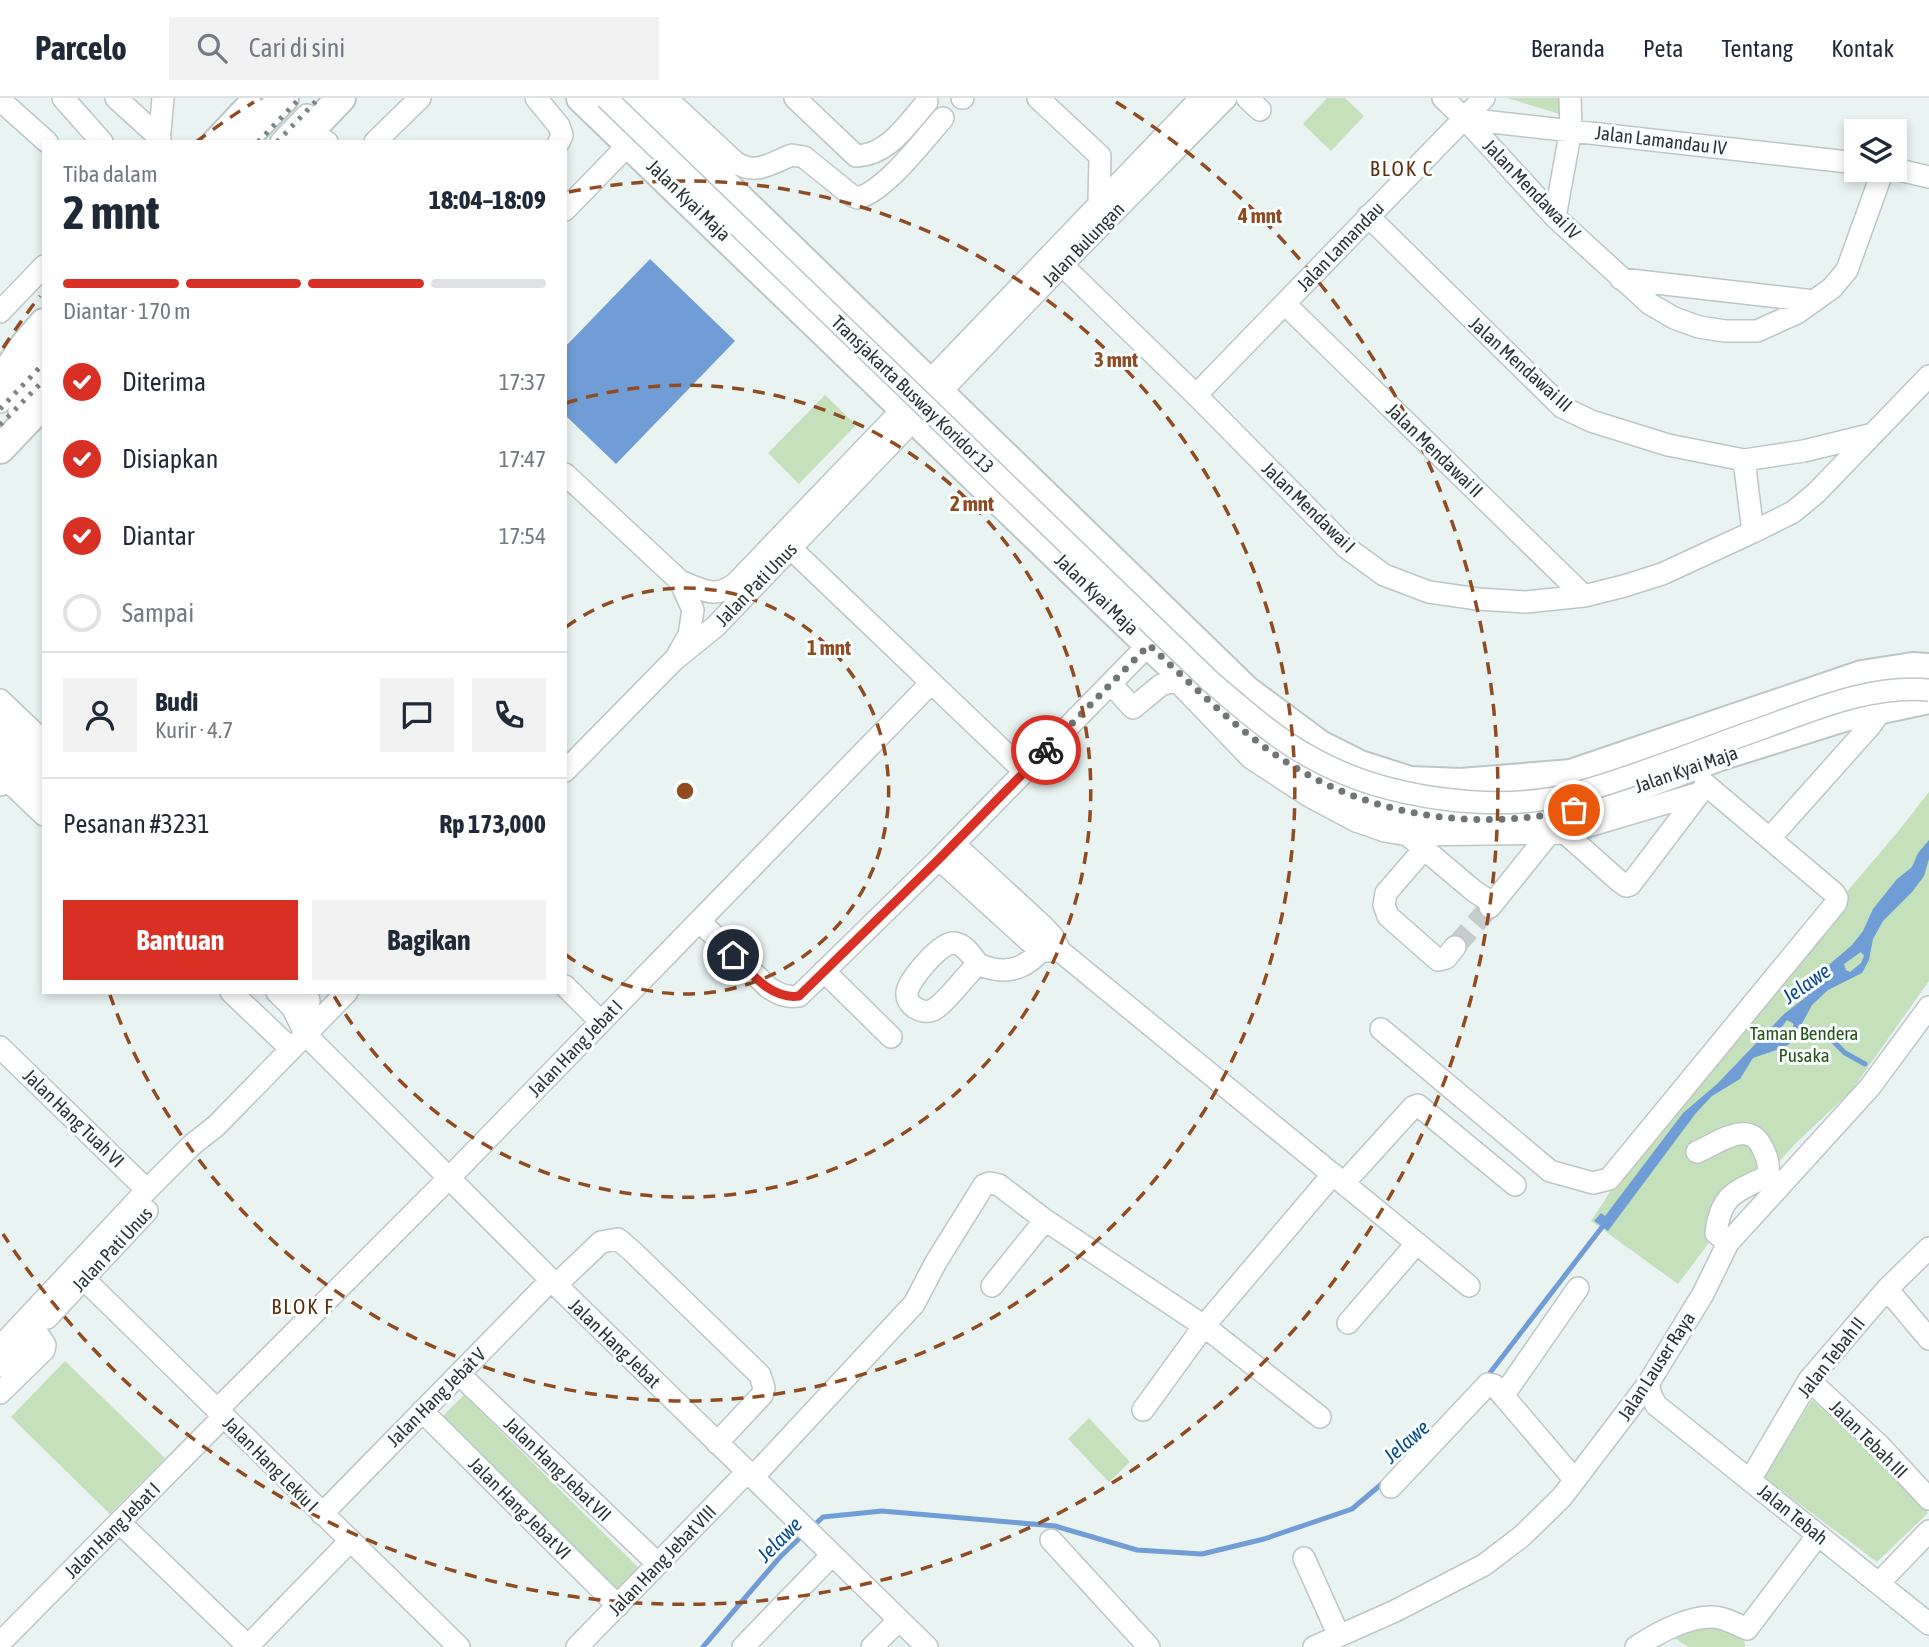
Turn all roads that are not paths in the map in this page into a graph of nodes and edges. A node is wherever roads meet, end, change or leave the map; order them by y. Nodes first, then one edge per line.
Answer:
1 (63, 98) edge
2 (117, 98) edge
3 (163, 98) edge
4 (258, 98) edge
5 (284, 98) edge
6 (296, 98) edge
7 (323, 98) edge
8 (341, 98) edge
9 (360, 98) edge
10 (420, 98) edge
11 (536, 98) edge
12 (581, 98) edge
13 (606, 98) edge
14 (636, 98) edge
15 (666, 98) edge
16 (795, 98) edge
17 (1038, 98) edge
18 (1200, 98) edge
19 (1226, 98) edge
20 (1443, 98) edge
21 (1484, 98) edge
22 (1570, 98) edge
23 (0, 100) edge
24 (927, 102) dead end
25 (943, 118) dead end
26 (1465, 119) junction
27 (1571, 129) junction
28 (45, 140) edge
29 (100, 140) edge
30 (159, 140) edge
31 (219, 140) edge
32 (243, 140) edge
33 (255, 140) edge
34 (283, 140) edge
35 (318, 140) edge
36 (318, 140) edge
37 (377, 140) edge
38 (560, 140) edge
39 (631, 144) junction
40 (1844, 161) edge
41 (1907, 172) edge
42 (1929, 177) edge
43 (1879, 182) edge
44 (1099, 203) junction
45 (567, 209) edge
46 (1368, 216) junction
47 (1555, 217) junction
48 (1062, 265) junction
49 (42, 268) edge
50 (1621, 279) junction
51 (1814, 301) junction
52 (1285, 304) junction
53 (0, 312) edge
54 (42, 325) edge
55 (42, 345) edge
56 (42, 358) edge
57 (1929, 376) edge
58 (2, 379) edge
59 (42, 386) edge
60 (935, 386) junction
61 (1196, 395) junction
62 (0, 401) edge
63 (42, 405) edge
64 (911, 413) junction
65 (0, 430) edge
66 (1873, 434) junction
67 (0, 449) edge
68 (1744, 460) junction
69 (567, 478) edge
70 (1754, 532) junction
71 (786, 544) junction
72 (680, 582) junction
73 (1584, 596) junction
74 (1172, 621) junction
75 (1149, 645) junction
76 (674, 660) junction
77 (1929, 668) edge
78 (931, 683) junction
79 (1111, 684) junction
80 (1927, 694) edge
81 (0, 700) edge
82 (1882, 709) junction
83 (0, 724) edge
84 (1712, 726) junction
85 (0, 749) edge
86 (1720, 756) junction
87 (26, 761) edge
88 (567, 769) edge
89 (1025, 772) junction
90 (1387, 775) junction
91 (42, 788) edge
92 (1702, 789) junction
93 (42, 809) edge
94 (1385, 812) junction
95 (1556, 834) junction
96 (1770, 838) junction
97 (1416, 842) junction
98 (946, 852) junction
99 (699, 921) junction
100 (1052, 946) junction
101 (1455, 947) tunnel mouth
102 (978, 964) dead end
103 (824, 971) junction
104 (567, 988) edge
105 (234, 994) edge
106 (254, 994) edge
107 (279, 994) edge
108 (304, 994) edge
109 (345, 994) edge
110 (1929, 1007) edge
111 (601, 1021) junction
112 (1381, 1029) dead end
113 (891, 1037) dead end
114 (299, 1041) junction
115 (0, 1046) edge
116 (216, 1125) junction
117 (1696, 1152) dead end
118 (449, 1178) junction
119 (1339, 1178) junction
120 (1774, 1182) junction
121 (1515, 1185) dead end
122 (147, 1190) junction
123 (1045, 1220) junction
124 (1417, 1243) junction
125 (1728, 1243) junction
126 (1929, 1248) edge
127 (84, 1279) junction
128 (553, 1283) junction
129 (992, 1286) dead end
130 (1469, 1286) dead end
131 (1578, 1288) dead end
132 (1887, 1289) junction
133 (1348, 1323) dead end
134 (1204, 1326) junction
135 (35, 1330) junction
136 (1929, 1339) edge
137 (2, 1341) edge
138 (0, 1366) edge
139 (459, 1374) junction
140 (1809, 1380) junction
141 (1648, 1384) junction
142 (0, 1393) edge
143 (1503, 1396) junction
144 (1635, 1402) junction
145 (1657, 1405) junction
146 (1143, 1410) dead end
147 (422, 1411) junction
148 (220, 1413) junction
149 (1320, 1416) dead end
150 (717, 1443) junction
151 (750, 1475) junction
152 (1750, 1479) junction
153 (1575, 1480) junction
154 (1391, 1487) dead end
155 (1929, 1499) edge
156 (322, 1514) junction
157 (119, 1522) junction
158 (1929, 1531) edge
159 (1818, 1535) junction
160 (1051, 1540) dead end
161 (350, 1541) junction
162 (826, 1549) junction
163 (1304, 1558) dead end
164 (658, 1564) junction
165 (1879, 1583) junction
166 (618, 1606) junction
167 (899, 1620) junction
168 (1929, 1624) edge
169 (1655, 1634) junction
170 (1339, 1636) junction
171 (1749, 1638) edge
172 (0, 1643) edge
173 (249, 1646) edge
174 (459, 1647) edge
175 (578, 1647) edge
176 (743, 1647) edge
177 (872, 1647) edge
178 (927, 1647) edge
179 (1149, 1647) edge
180 (1314, 1647) edge
181 (1636, 1647) edge
182 (1676, 1647) edge

1 - 29 street
2 - 30 street
3 - 30 street
4 - 31 main road
5 - 32 main road
6 - 33 street
7 - 34 street
8 - 35 main road
9 - 36 main road
10 - 37 street
11 - 38 street
12 - 39 main road, Jalan Kyai Maja
13 - 80 street, Transjakarta Busway Koridor 13, bridge
14 - 60 main road, Jalan Kyai Maja
15 - 25 street
16 - 24 street
17 - 44 street
18 - 44 street, Jalan Bulungan
19 - 48 street, Jalan Bulungan
20 - 26 street, Jalan Mendawai IV
21 - 26 street, Jalan Lamandau
22 - 27 street
23 - 28 street
26 - 27 street, Jalan Lamandau IV
26 - 46 street, Jalan Lamandau
26 - 47 street, Jalan Mendawai IV
27 - 40 street, Jalan Lamandau IV
27 - 47 street
39 - 45 street
39 - 64 main road, Jalan Kyai Maja
41 - 42 street
43 - 51 street, Jalan Mendawai IV
44 - 60 street, Jalan Bulungan
46 - 52 street, Jalan Lamandau
46 - 68 street, Jalan Mendawai III
47 - 50 street, Jalan Mendawai IV
48 - 60 street, Jalan Bulungan
48 - 61 street, Jalan Mendawai I
49 - 53 street
50 - 51 street
50 - 51 street, Jalan Mendawai IV
52 - 61 street, Jalan Lamandau
52 - 73 street, Jalan Mendawai II
54 - 58 main road
55 - 58 main road
56 - 62 street
57 - 66 street, Jalan Mendawai I
59 - 65 street
60 - 64 street, Jalan Pati Unus
60 - 74 main road, Jalan Kyai Maja
61 - 73 street, Jalan Mendawai I
63 - 67 main road
64 - 71 street, Jalan Pati Unus
64 - 75 main road, Jalan Kyai Maja
66 - 68 street, Jalan Mendawai III
66 - 70 street, Jalan Mendawai I
68 - 70 street
69 - 72 street
70 - 73 street, Jalan Mendawai I
71 - 72 street, Jalan Pati Unus
71 - 76 street, Jalan Pati Unus
71 - 78 street
72 - 76 street
74 - 75 street
74 - 90 main road, Jalan Kyai Maja
75 - 79 street
75 - 94 main road, Jalan Kyai Maja
76 - 88 street, Jalan Pati Unus
77 - 84 main road, Jalan Kyai Maja
78 - 89 street
78 - 99 street, Jalan Hang Jebat I
79 - 89 street
79 - 97 street
80 - 82 main road, Jalan Kyai Maja
81 - 87 street
82 - 86 main road, Jalan Kyai Maja
82 - 96 street
83 - 87 street
84 - 86 main road
84 - 90 main road, Jalan Kyai Maja
85 - 87 street
86 - 92 street
86 - 94 main road, Jalan Kyai Maja
87 - 91 street
87 - 93 street
89 - 98 street
90 - 94 street
92 - 95 street
92 - 95 street
92 - 96 street
94 - 97 street
95 - 97 street
95 - 97 street
96 - 112 street
97 - 101 street
98 - 100 street
98 - 103 street
99 - 103 street
99 - 111 street, Jalan Hang Jebat I
100 - 102 street
100 - 119 street
103 - 113 street
104 - 111 street
105 - 114 street
106 - 114 street
107 - 114 street
108 - 114 street
109 - 114 street, Jalan Pati Unus
110 - 120 street, Jalan Lauser Raya
111 - 118 street, Jalan Hang Jebat I
114 - 116 street, Jalan Pati Unus
114 - 118 street, Jalan Hang Jebat
115 - 122 street, Jalan Hang Tuah VI
116 - 122 street, Jalan Pati Unus
116 - 127 street, Jalan Pati Unus
117 - 120 street
118 - 128 street, Jalan Hang Jebat
118 - 148 street, Jalan Hang Jebat I
119 - 121 street
119 - 124 street
119 - 134 street
120 - 125 street, Jalan Lauser Raya
120 - 125 street
122 - 137 street, Jalan Pati Unus
123 - 129 street
123 - 134 street
123 - 151 street, Jalan Hang Jebat VIII
124 - 130 street
124 - 133 street
125 - 141 street, Jalan Lauser Raya
126 - 132 street, Jalan Tebah II
127 - 135 street, Jalan Pati Unus
127 - 148 street, Jalan Hang Lekiu I
128 - 139 street, Jalan Hang Jebat V
128 - 150 street, Jalan Hang Jebat
128 - 150 street, Jalan Hang Jebat V
131 - 143 street
132 - 136 street
132 - 140 street, Jalan Tebah II
134 - 146 street
134 - 149 street
135 - 138 street, Jalan Pati Unus
135 - 142 street
139 - 147 street, Jalan Hang Jebat V
139 - 164 street, Jalan Hang Jebat VII
140 - 152 street, Jalan Tebah II
140 - 155 street, Jalan Tebah III
141 - 144 street, Jalan Lauser Raya
141 - 145 street, Jalan Tebah
143 - 153 street
143 - 154 street
144 - 145 street
144 - 153 street, Jalan Lauser Raya
145 - 152 street, Jalan Tebah
147 - 156 street, Jalan Hang Jebat V
147 - 166 street, Jalan Hang Jebat VI
148 - 156 street, Jalan Hang Lekiu I
148 - 157 street, Jalan Hang Jebat I
150 - 151 street, Jalan Hang Jebat
151 - 162 street, Jalan Hang Jebat
151 - 164 street, Jalan Hang Jebat VIII
152 - 159 street, Jalan Tebah
153 - 170 street, Jalan Lauser Raya
156 - 161 street, Jalan Hang Lekiu I
157 - 172 street, Jalan Hang Jebat I
157 - 173 street
158 - 165 street
159 - 165 street, Jalan Tebah
159 - 171 street
160 - 179 street
161 - 173 street
161 - 174 street, Jalan Hang Lekiu I
162 - 167 street, Jalan Hang Jebat
162 - 176 street
163 - 170 street
164 - 166 street, Jalan Hang Jebat VIII
165 - 168 street, Jalan Tebah
166 - 175 street, Jalan Hang Jebat VIII
167 - 177 street
167 - 178 street, Jalan Hang Jebat
169 - 171 street
169 - 181 street
169 - 182 street
170 - 180 street, Jalan Lauser Raya

